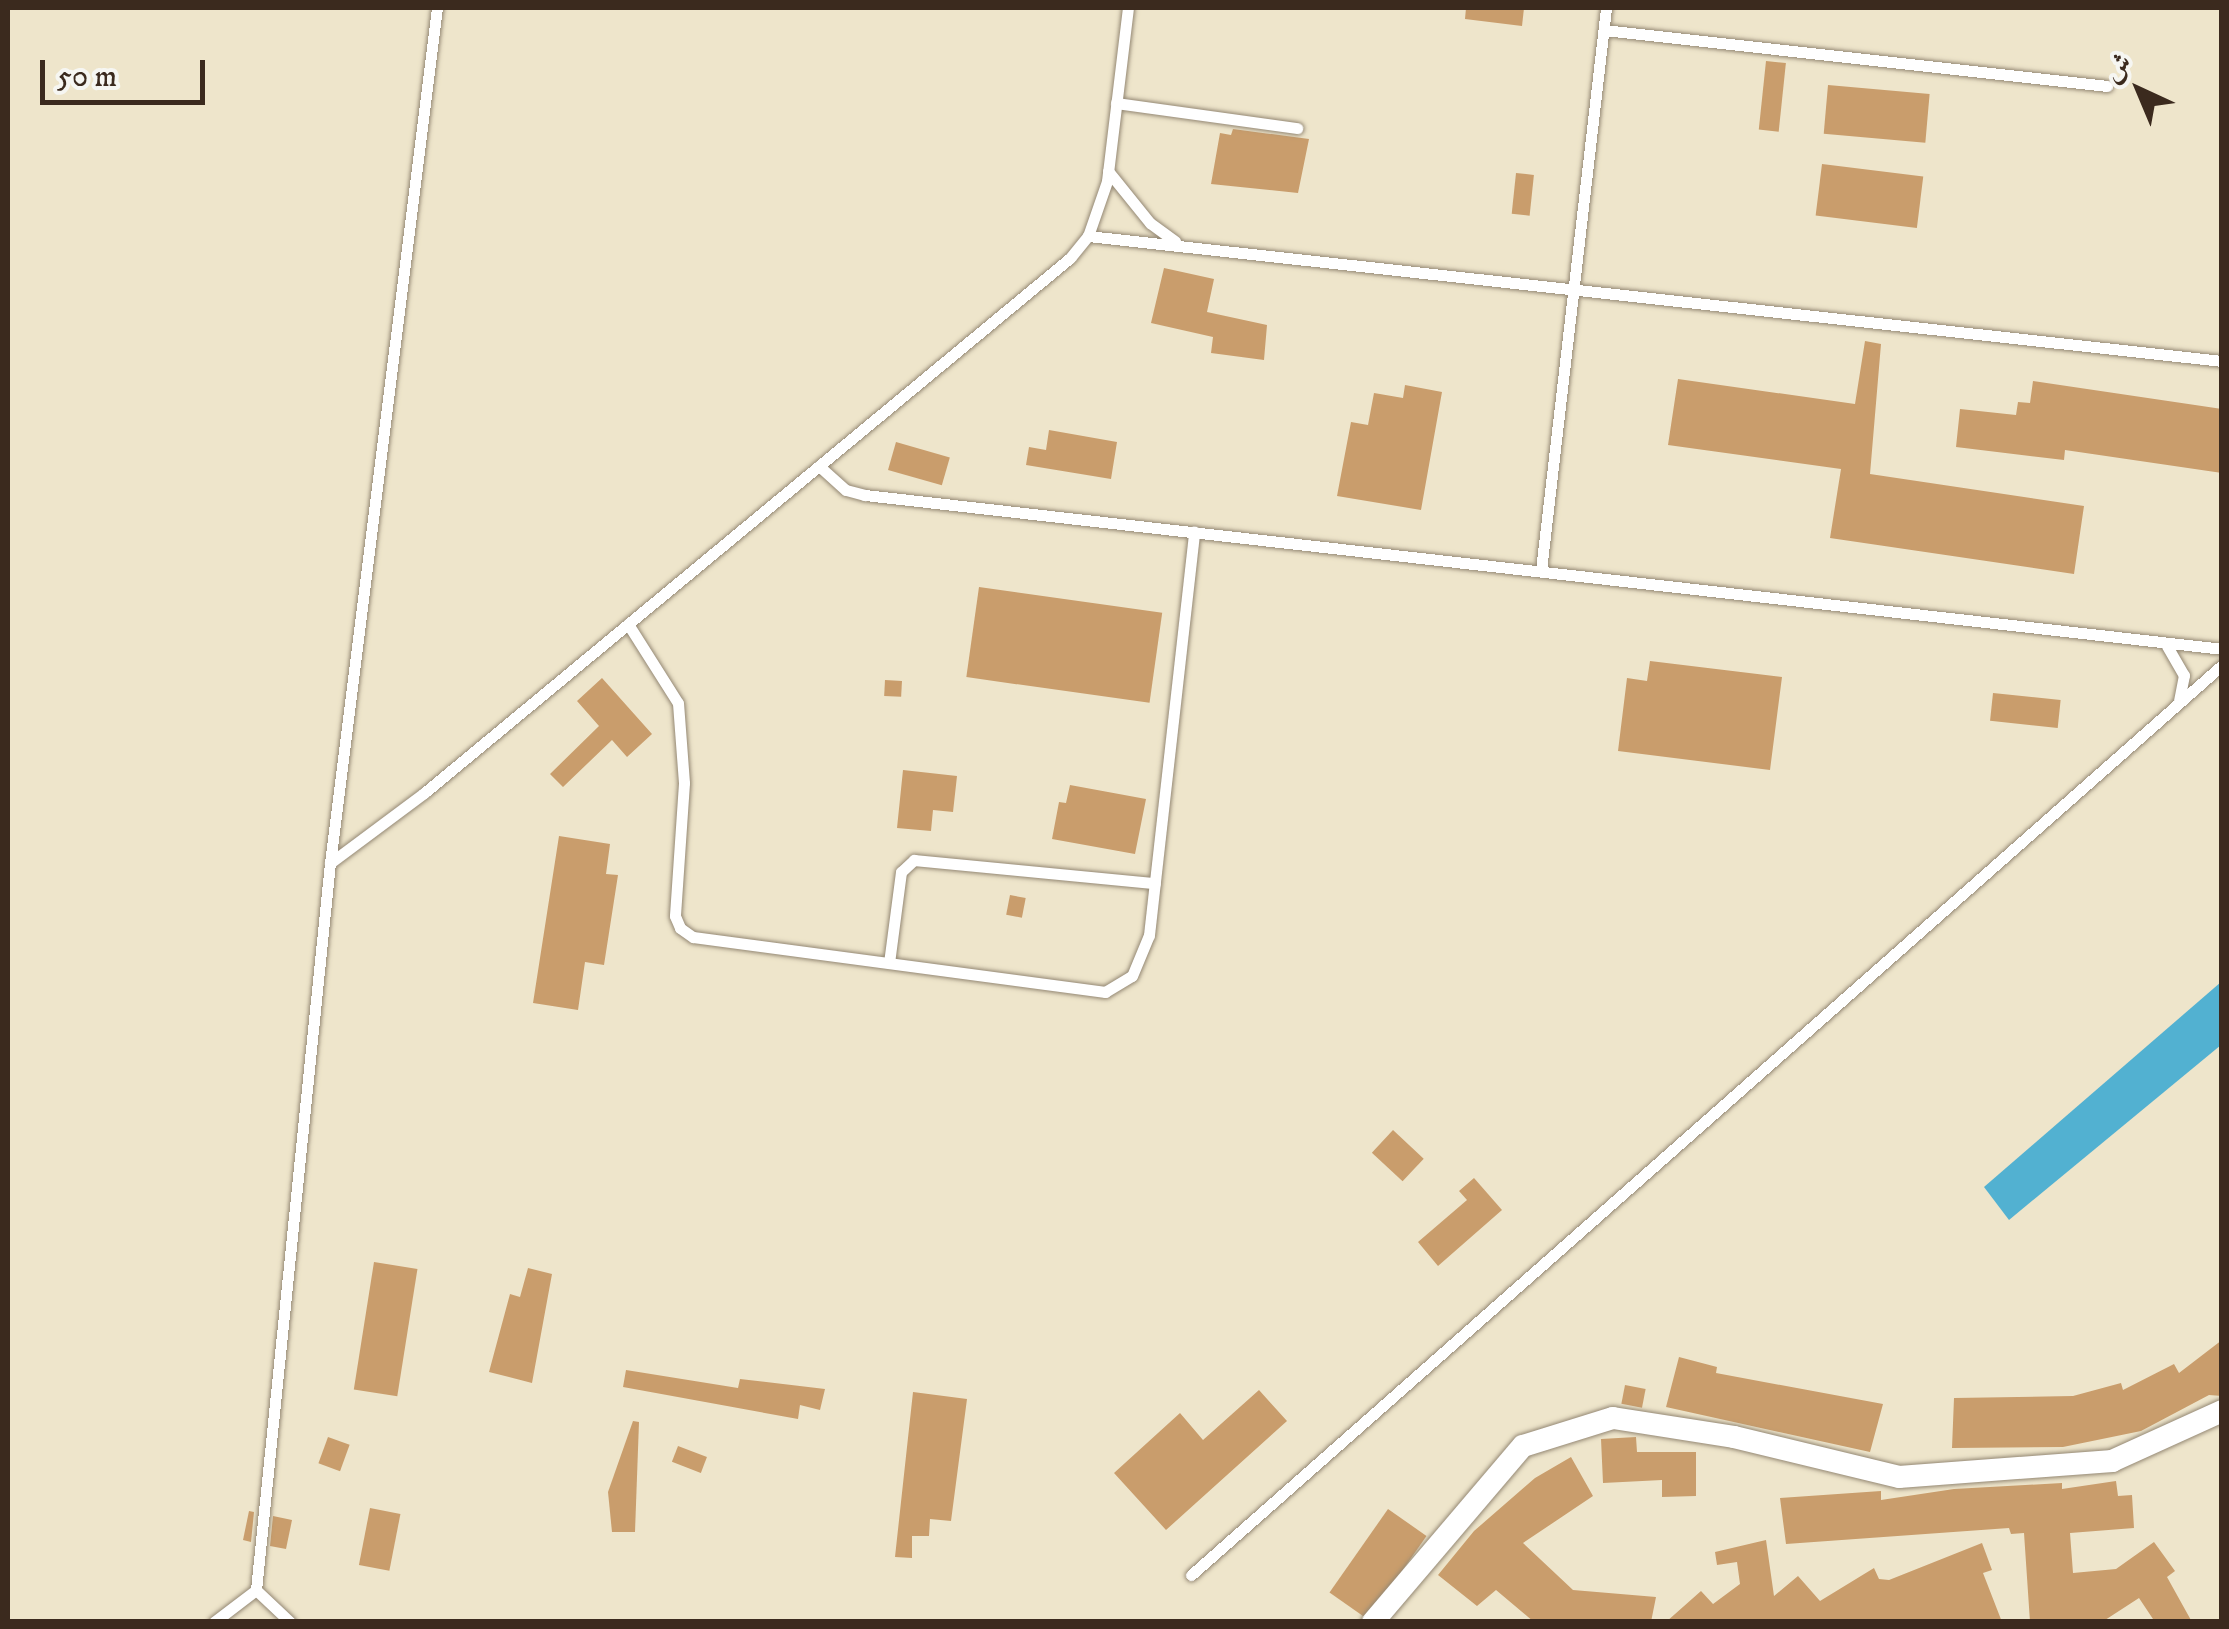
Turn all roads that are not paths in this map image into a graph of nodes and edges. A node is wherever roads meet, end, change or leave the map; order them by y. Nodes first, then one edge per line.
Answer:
1 (436, 8) edge
2 (1128, 8) edge
3 (1606, 8) edge
4 (1604, 30) junction
5 (2108, 86) dead end
6 (1116, 103) junction
7 (1298, 128) dead end
8 (1108, 170) junction
9 (1088, 236) junction
10 (1175, 241) junction
11 (1576, 286) junction
12 (2222, 361) edge
13 (819, 466) junction
14 (1194, 531) junction
15 (1542, 570) junction
16 (628, 624) junction
17 (2167, 646) junction
18 (2222, 649) edge
19 (2222, 665) edge
20 (2179, 702) junction
21 (330, 863) junction
22 (1155, 883) junction
23 (889, 963) junction
24 (2222, 1412) edge
25 (1191, 1574) dead end
26 (256, 1590) junction
27 (214, 1622) edge
28 (290, 1622) edge
29 (1373, 1622) edge

1 - 21 lane
2 - 6 lane
3 - 4 lane
4 - 5 lane
4 - 11 lane
6 - 7 lane
6 - 8 lane
8 - 9 lane
8 - 10 lane
9 - 10 lane
9 - 13 lane
10 - 11 lane
11 - 12 lane
11 - 15 lane
13 - 14 lane
13 - 16 lane
14 - 15 lane
14 - 22 lane
15 - 17 lane
16 - 21 lane
16 - 23 lane
17 - 18 lane
17 - 20 lane
19 - 20 lane
20 - 25 lane
21 - 26 lane
22 - 23 lane
22 - 23 lane
24 - 29 street
26 - 27 lane
26 - 28 lane

